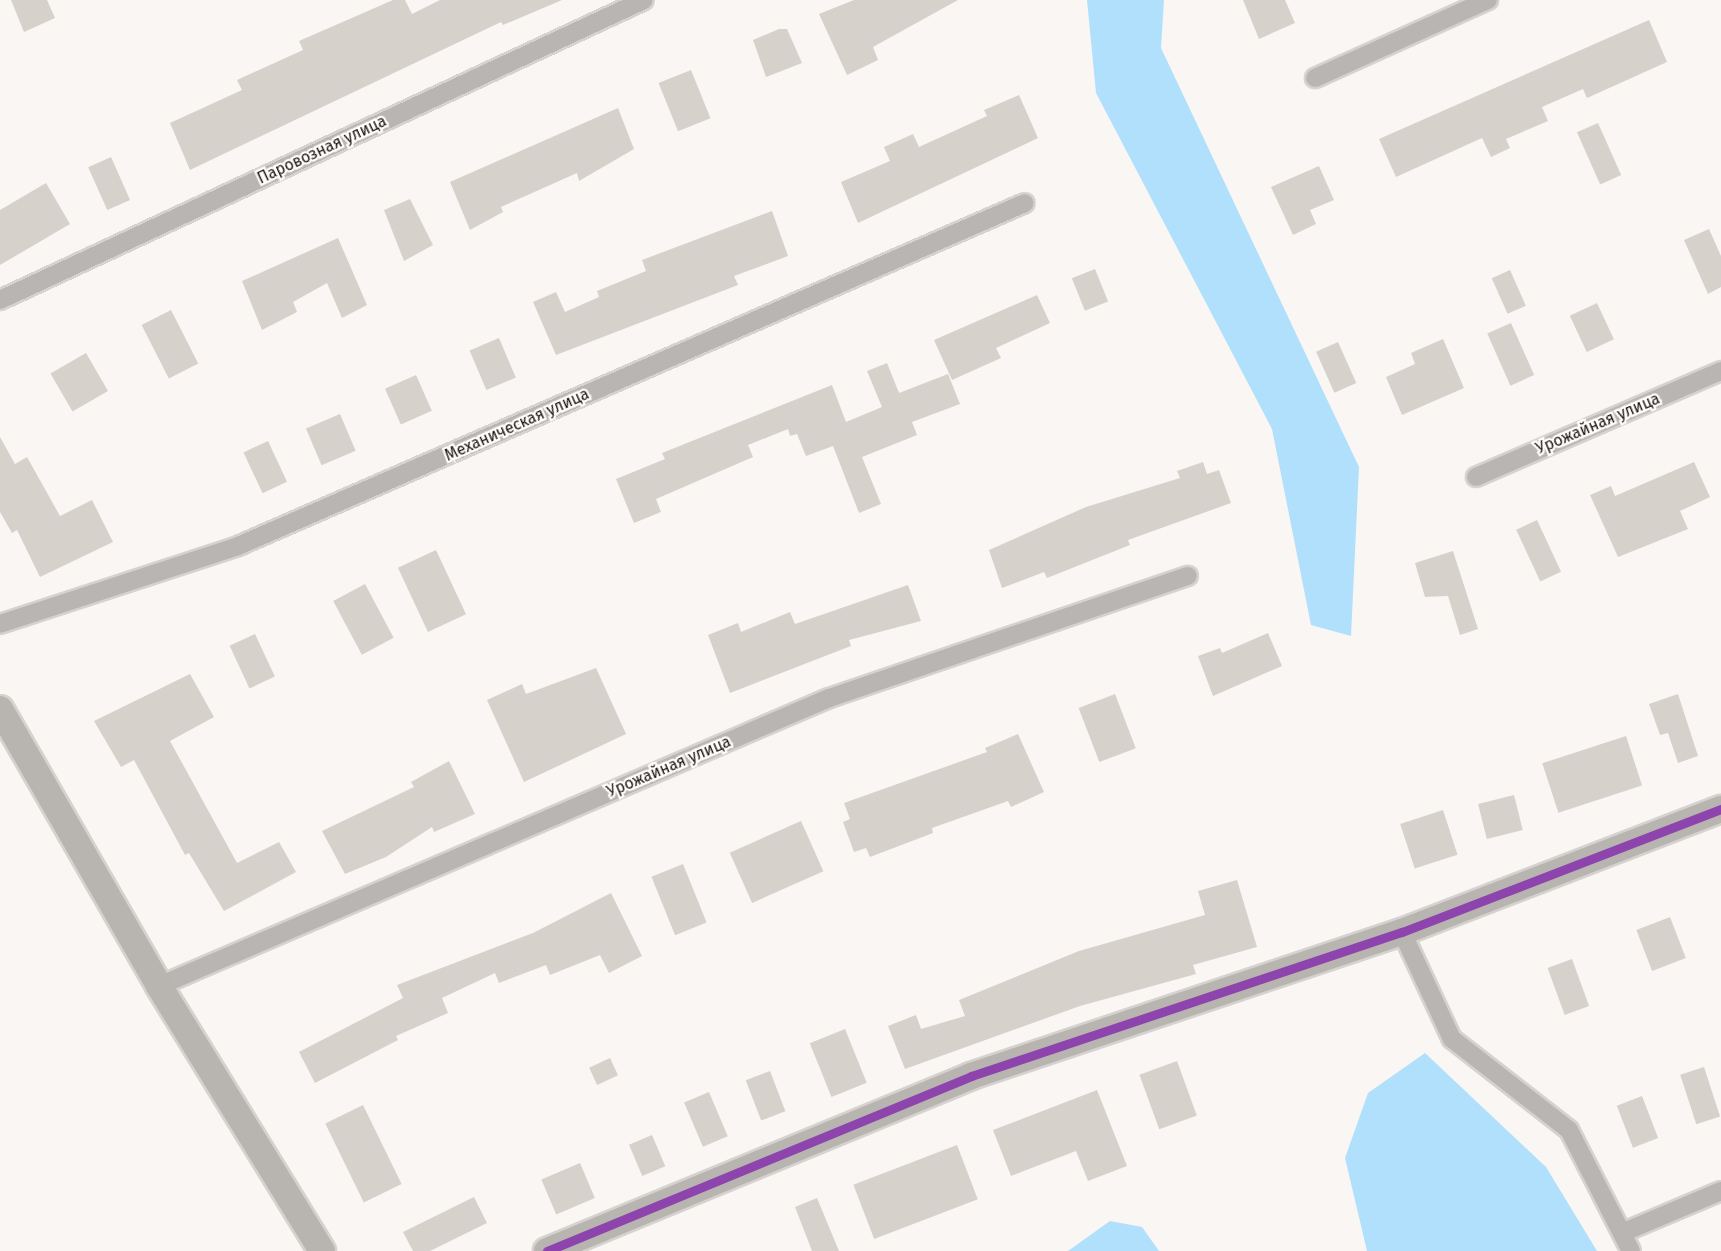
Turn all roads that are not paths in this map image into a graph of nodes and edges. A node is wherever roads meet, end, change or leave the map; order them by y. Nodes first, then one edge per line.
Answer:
1 (644, 0) edge
2 (1488, 0) edge
3 (1316, 78) dead end
4 (1025, 203) dead end
5 (0, 300) edge
6 (1721, 372) edge
7 (1476, 477) dead end
8 (1188, 576) dead end
9 (0, 624) edge
10 (0, 709) edge
11 (1721, 809) edge
12 (1402, 932) junction
13 (159, 986) junction
14 (1721, 1191) edge
15 (1624, 1232) junction
16 (322, 1251) edge
17 (548, 1251) edge
18 (1631, 1251) edge

1 - 5 street, Паровозная улица
2 - 3 street
4 - 9 street, Механическая улица
6 - 7 street, Урожайная улица
8 - 13 street, Урожайная улица
10 - 13 street
11 - 12 street
12 - 15 street
12 - 17 street
13 - 16 street
14 - 15 street
15 - 18 street

